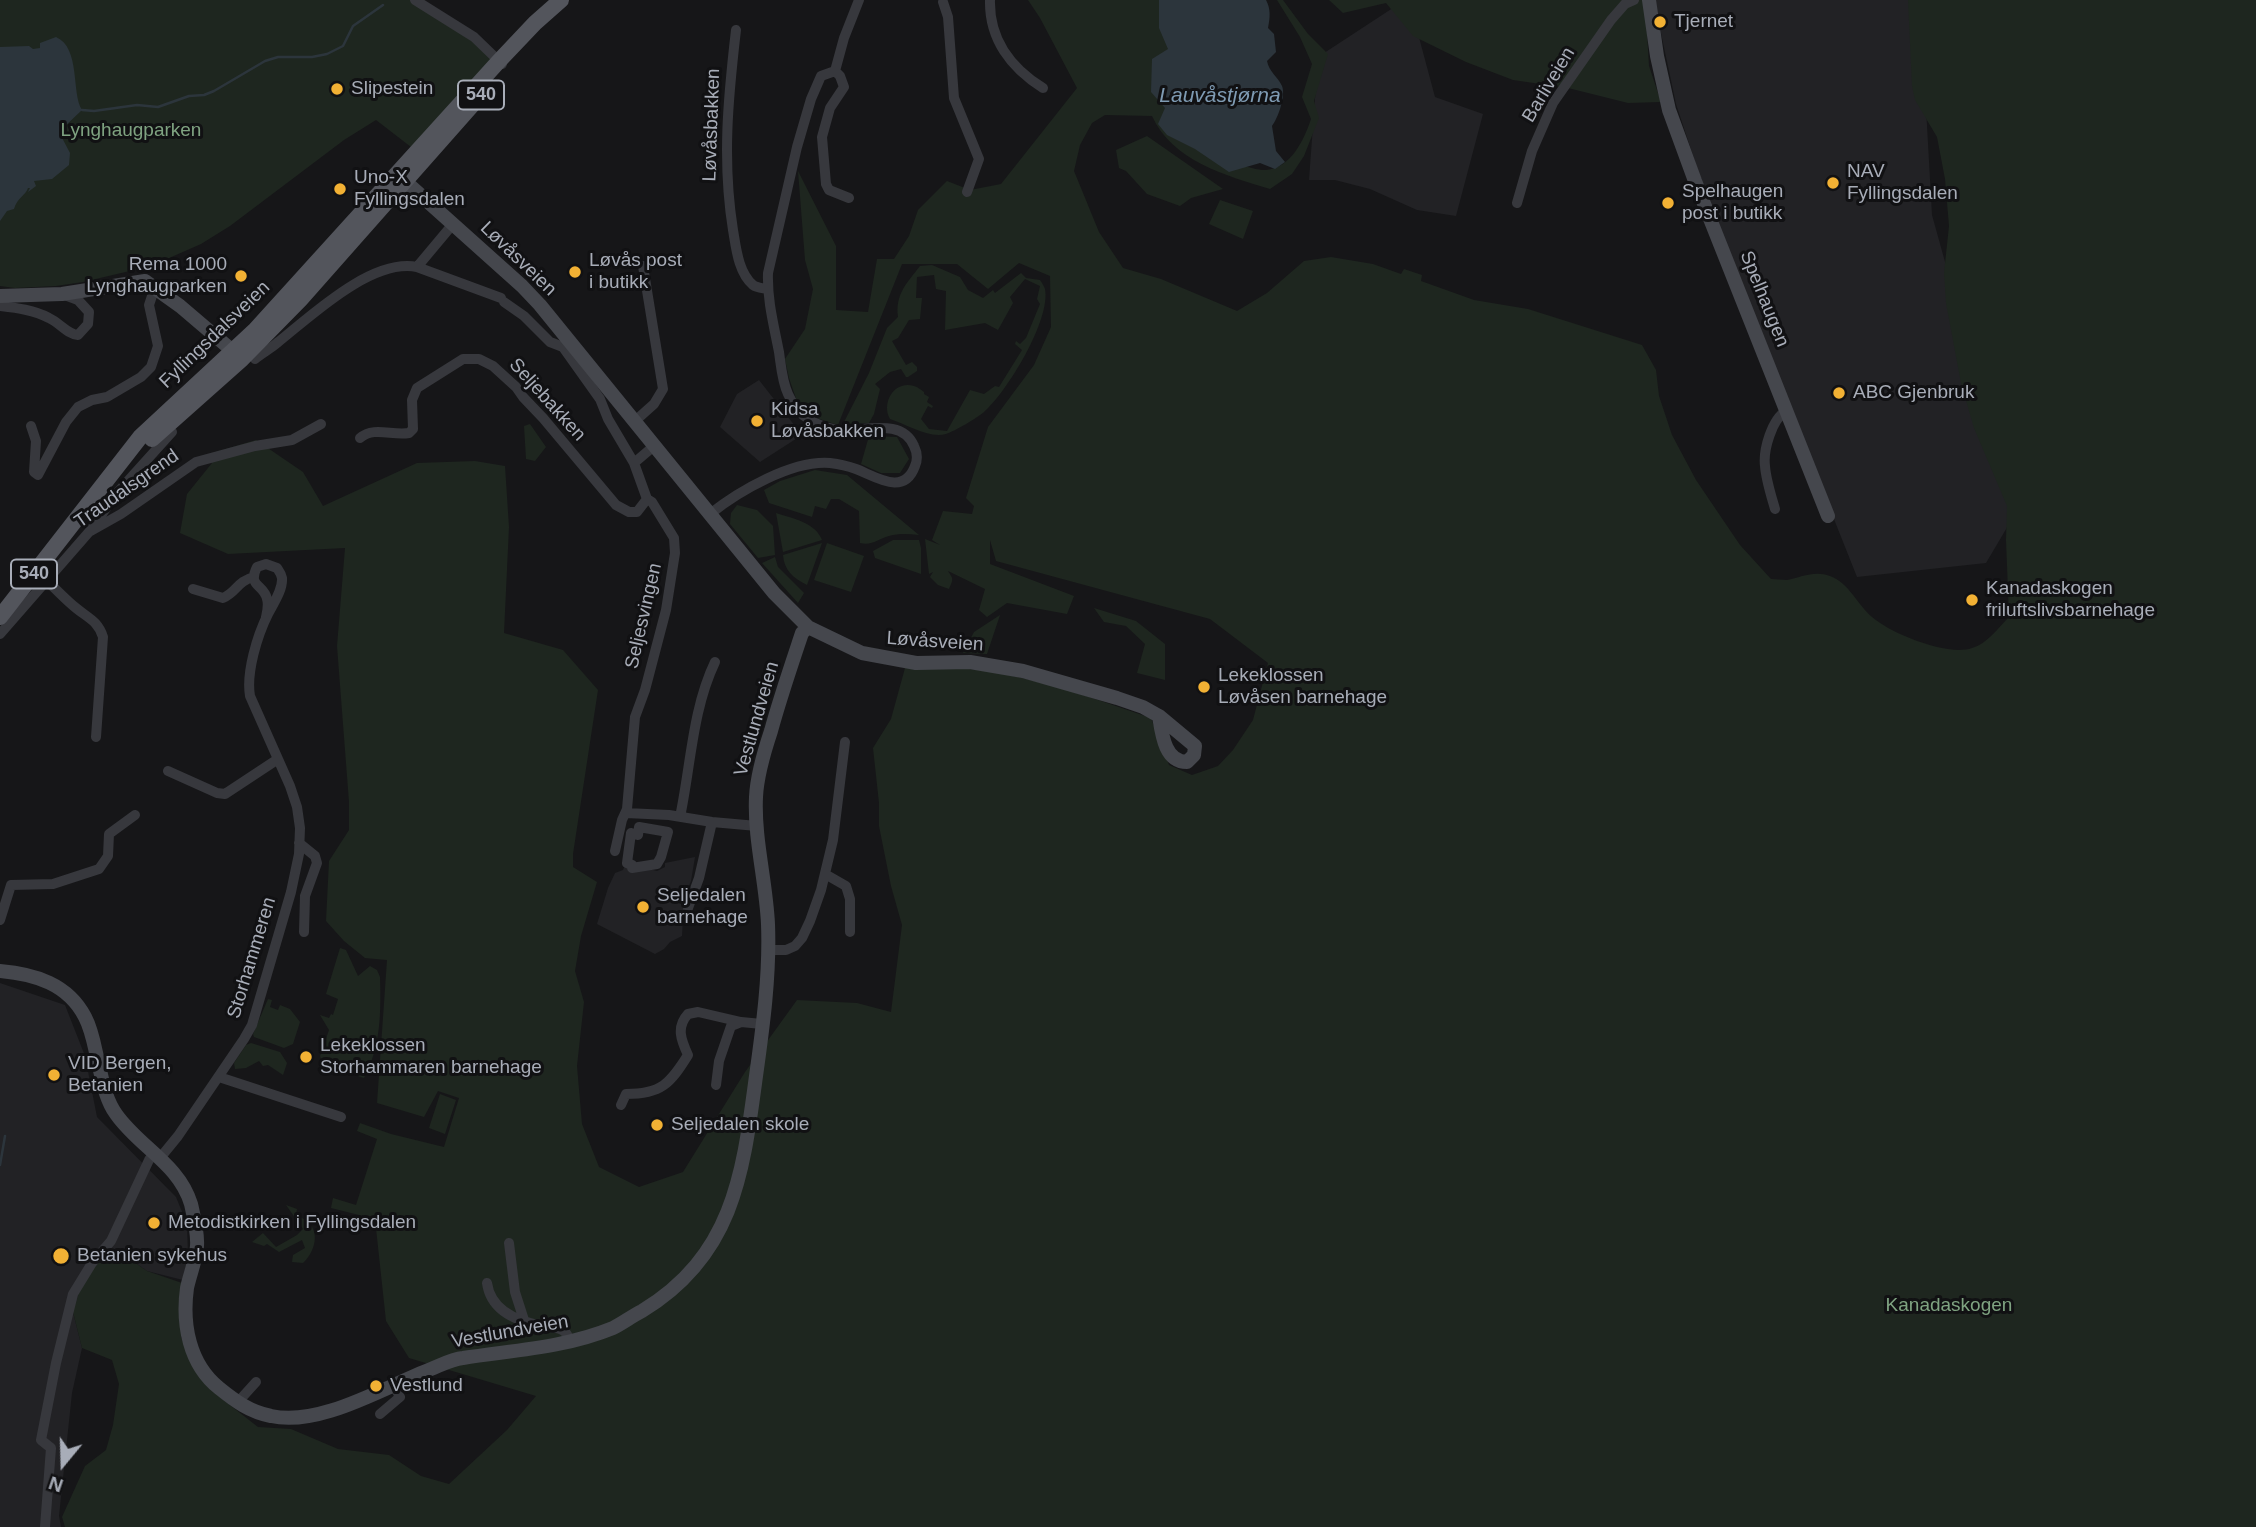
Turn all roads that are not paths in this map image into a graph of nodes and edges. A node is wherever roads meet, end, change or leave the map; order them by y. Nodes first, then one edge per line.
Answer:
1 (415, 0) edge
2 (563, 0) edge
3 (859, 0) edge
4 (990, 0) edge
5 (1634, 0) edge
6 (1649, 0) edge
7 (943, 1) edge
8 (736, 30) dead end
9 (502, 63) junction
10 (835, 71) junction
11 (1043, 88) dead end
12 (400, 182) junction
13 (967, 192) dead end
14 (849, 198) dead end
15 (1517, 203) dead end
16 (453, 224) junction
17 (643, 266) dead end
18 (416, 267) junction
19 (155, 287) junction
20 (767, 289) junction
21 (62, 294) junction
22 (0, 296) edge
23 (0, 306) edge
24 (244, 356) junction
25 (1786, 411) junction
26 (635, 421) junction
27 (321, 424) dead end
28 (31, 426) dead end
29 (172, 432) dead end
30 (360, 438) dead end
31 (654, 446) junction
32 (634, 463) junction
33 (647, 499) junction
34 (1775, 509) dead end
35 (710, 514) junction
36 (1828, 516) dead end
37 (89, 532) junction
38 (70, 538) junction
39 (254, 577) junction
40 (47, 581) junction
41 (193, 589) dead end
42 (0, 617) edge
43 (266, 617) junction
44 (808, 627) junction
45 (0, 634) edge
46 (715, 663) dead end
47 (1159, 716) dead end
48 (96, 737) dead end
49 (845, 742) dead end
50 (278, 759) junction
51 (167, 771) dead end
52 (626, 813) junction
53 (135, 815) dead end
54 (682, 817) junction
55 (712, 822) junction
56 (757, 826) junction
57 (668, 832) joint
58 (299, 843) junction
59 (615, 851) dead end
60 (825, 874) junction
61 (688, 908) dead end
62 (0, 920) edge
63 (304, 932) dead end
64 (850, 932) dead end
65 (768, 950) junction
66 (0, 971) edge
67 (741, 1022) junction
68 (762, 1024) junction
69 (219, 1076) junction
70 (716, 1085) dead end
71 (621, 1105) dead end
72 (341, 1117) dead end
73 (157, 1155) junction
74 (509, 1243) dead end
75 (487, 1283) dead end
76 (524, 1320) junction
77 (570, 1342) junction
78 (256, 1382) dead end
79 (393, 1384) junction
80 (237, 1403) junction
81 (380, 1414) dead end
82 (46, 1527) edge

1 - 9 street
2 - 9 main road, 540
3 - 10 street
4 - 11 street
5 - 15 street, Barliveien
6 - 25 main road, Spelhaugen
7 - 13 street
8 - 20 street, Løvåsbakken
9 - 12 main road, 540
10 - 14 street
10 - 20 street
12 - 16 main road, Løvåsveien
12 - 24 main road, Fyllingsdalsveien / 540
16 - 18 street, Løvåsveien
16 - 26 main road, Løvåsveien
17 - 26 street
18 - 24 street, Løvåsveien
18 - 32 street, Løvåsveien
19 - 21 main road
19 - 24 main road
19 - 28 street
20 - 35 street
21 - 22 main road
21 - 23 street
24 - 38 main road, Fyllingsdalsveien / 540
25 - 34 street
25 - 36 main road, Spelhaugen
26 - 31 main road, Løvåsveien
27 - 37 street, Traudalsgrend
29 - 37 street
30 - 33 street, Seljebakken
31 - 32 street
31 - 35 main road, Løvåsveien
32 - 33 street, Seljesvingen
33 - 52 street, Seljesvingen
35 - 44 main road, Løvåsveien
37 - 38 street, Traudalsgrend
38 - 40 street, Traudalsgrend
38 - 42 main road, Fyllingsdalsveien / 540
39 - 41 street, Storhammeren
39 - 43 street
39 - 43 street, Storhammeren
40 - 45 street, Traudalsgrend
40 - 48 street
43 - 50 street, Storhammeren
44 - 47 main road, Løvåsveien
44 - 56 main road, Vestlundveien
46 - 54 street
49 - 60 street
50 - 51 street
50 - 58 street, Storhammeren
52 - 54 street
52 - 59 street, Seljesvingen
53 - 62 street
54 - 55 street
55 - 56 street
55 - 61 street
56 - 65 main road, Vestlundveien
57 - 57 street
58 - 63 street, Storhammeren
58 - 69 street, Storhammeren
60 - 64 street
60 - 65 street
65 - 68 main road, Vestlundveien
66 - 73 main road, Vestlundveien
67 - 68 street
67 - 70 street
67 - 71 street
68 - 77 main road, Vestlundveien
69 - 72 street
69 - 73 street, Storhammeren
73 - 80 main road, Vestlundveien
73 - 82 street
74 - 76 street
75 - 76 street
76 - 77 street
77 - 79 main road, Vestlundveien
78 - 80 street
79 - 80 main road, Vestlundveien
79 - 81 street

